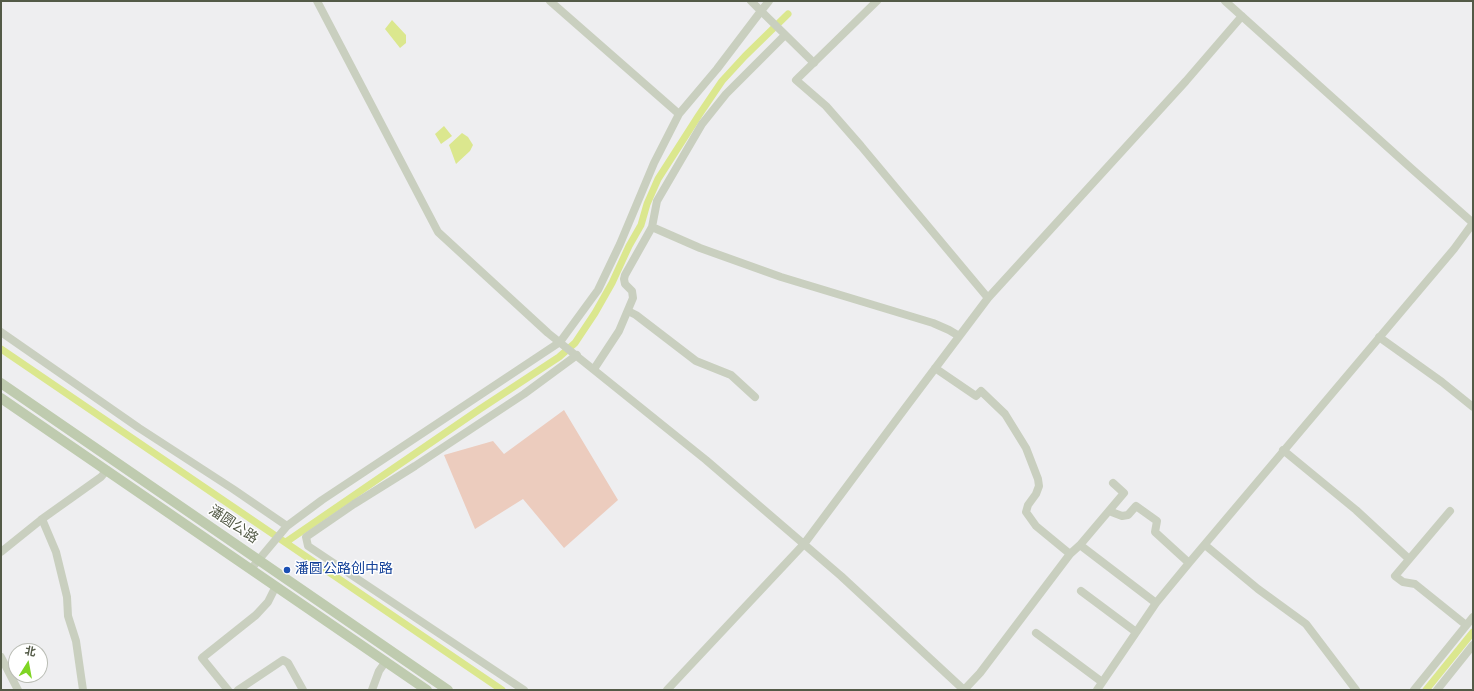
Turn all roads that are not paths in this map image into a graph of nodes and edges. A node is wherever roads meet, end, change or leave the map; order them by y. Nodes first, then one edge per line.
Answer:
1 (318, 1) edge
2 (550, 1) edge
3 (751, 1) edge
4 (769, 1) edge
5 (877, 1) edge
6 (1225, 1) edge
7 (761, 11) junction
8 (1242, 16) junction
9 (786, 35) junction
10 (814, 63) junction
11 (679, 114) junction
12 (1473, 223) edge
13 (652, 227) junction
14 (988, 298) junction
15 (628, 311) junction
16 (1, 332) edge
17 (959, 336) junction
18 (1379, 337) junction
19 (561, 343) junction
20 (576, 355) junction
21 (935, 368) junction
22 (594, 369) junction
23 (1, 383) edge
24 (755, 397) dead end
25 (1, 398) edge
26 (1473, 407) edge
27 (1283, 450) junction
28 (107, 470) junction
29 (1113, 484) dead end
30 (1109, 511) junction
31 (1450, 511) dead end
32 (42, 519) junction
33 (287, 526) junction
34 (804, 544) junction
35 (1205, 545) junction
36 (1080, 546) junction
37 (1, 552) edge
38 (1070, 554) junction
39 (1409, 559) junction
40 (258, 560) junction
41 (1189, 563) junction
42 (252, 569) junction
43 (276, 586) junction
44 (1081, 591) dead end
45 (1156, 603) junction
46 (1473, 617) edge
47 (1466, 625) junction
48 (1136, 632) junction
49 (1036, 633) dead end
50 (1473, 645) edge
51 (1, 657) edge
52 (386, 661) junction
53 (1102, 682) junction
54 (18, 690) edge
55 (83, 690) edge
56 (228, 690) edge
57 (238, 690) edge
58 (302, 690) edge
59 (372, 690) edge
60 (427, 690) edge
61 (448, 690) edge
62 (524, 690) edge
63 (668, 690) edge
64 (964, 690) edge
65 (1097, 690) edge
66 (1356, 690) edge
67 (1414, 690) edge
68 (1437, 690) edge

1 - 19 street
2 - 11 street
3 - 7 street
4 - 7 street
5 - 10 street
6 - 8 street
7 - 9 street
7 - 11 street
8 - 12 street
8 - 14 street
9 - 10 street
9 - 13 street
10 - 14 street
11 - 19 street
12 - 18 street
13 - 15 street
13 - 17 street
14 - 17 street
15 - 22 street
15 - 24 street
16 - 33 street
17 - 21 street
18 - 26 street
18 - 27 street
19 - 20 street
19 - 33 street
20 - 22 street
20 - 62 street
21 - 34 street
21 - 38 street
22 - 34 street
23 - 40 main road, 潘圆公路
25 - 28 main road, 潘圆公路
27 - 35 street
27 - 39 street
28 - 32 street
28 - 42 main road, 潘圆公路
29 - 30 street
30 - 36 street
30 - 41 street
31 - 39 street
32 - 37 street
32 - 55 street
33 - 40 street
34 - 63 street
34 - 64 street
35 - 41 street
35 - 66 street
36 - 38 street
36 - 45 street
38 - 64 street
39 - 47 street
40 - 42 street
40 - 61 main road, 潘圆公路
41 - 45 street
42 - 43 main road, 潘圆公路
43 - 52 main road, 潘圆公路
43 - 56 street
44 - 48 street
45 - 48 street
46 - 47 street
47 - 67 street
48 - 53 street
49 - 53 street
50 - 68 street
51 - 54 street
52 - 59 street
52 - 60 main road, 潘圆公路
53 - 65 street
57 - 58 street

